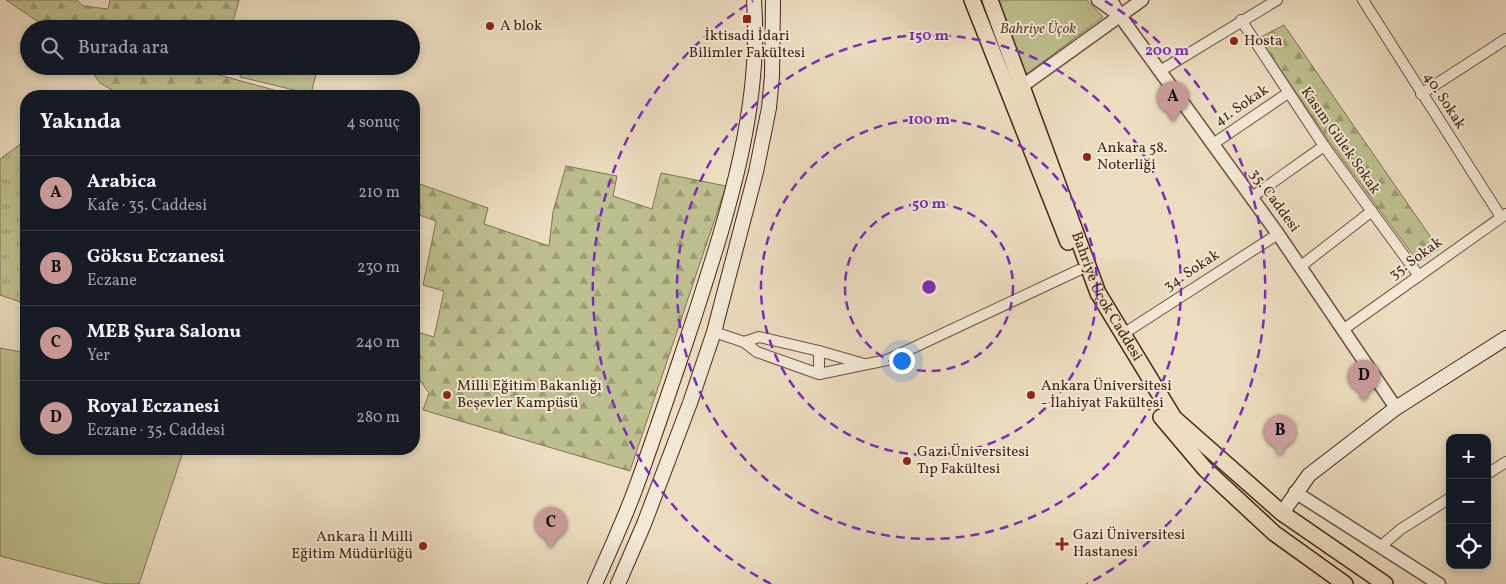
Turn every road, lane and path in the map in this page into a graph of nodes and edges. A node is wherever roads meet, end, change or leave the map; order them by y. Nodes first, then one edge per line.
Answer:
1 (754, 0) edge
2 (774, 0) edge
3 (972, 0) edge
4 (990, 0) edge
5 (1098, 0) edge
6 (1111, 0) edge
7 (1142, 0) edge
8 (1277, 0) edge
9 (1363, 0) edge
10 (1120, 16) junction
11 (1241, 20) junction
12 (1506, 39) edge
13 (1160, 70) junction
14 (1021, 87) junction
15 (1288, 93) junction
16 (1421, 94) junction
17 (1213, 144) junction
18 (1324, 146) junction
19 (1252, 197) junction
20 (1372, 211) junction
21 (1504, 215) edge
22 (1278, 234) junction
23 (1301, 266) junction
24 (1079, 270) junction
25 (1419, 276) junction
26 (1344, 329) junction
27 (714, 332) junction
28 (1123, 334) junction
29 (1506, 338) edge
30 (744, 342) junction
31 (819, 351) junction
32 (866, 364) junction
33 (819, 374) junction
34 (1396, 408) junction
35 (1506, 462) edge
36 (1491, 471) edge
37 (1295, 492) junction
38 (1446, 501) edge
39 (1282, 513) junction
40 (1275, 532) junction
41 (1381, 546) junction
42 (595, 584) edge
43 (618, 584) edge
44 (1345, 584) edge
45 (1385, 584) edge
46 (1439, 584) edge

1 - 42 main road
2 - 27 main road
3 - 24 main road, Bahriye Üçok Caddesi
4 - 14 main road, Bahriye Üçok Caddesi
5 - 10 street
6 - 10 street
7 - 10 street
8 - 11 street
9 - 16 street, 40. Sokak
10 - 13 street, 35. Caddesi
10 - 14 street
11 - 13 street
11 - 15 street, Kasım Gülek Sokak
12 - 16 street
13 - 17 street, 35. Caddesi
14 - 28 main road, Bahriye Üçok Caddesi
15 - 17 street, 41. Sokak
15 - 18 street, Kasım Gülek Sokak
16 - 21 street, 40. Sokak
17 - 19 street, 35. Caddesi
18 - 19 street
18 - 20 street, Kasım Gülek Sokak
19 - 22 street, 35. Caddesi
20 - 23 street
20 - 25 street, Kasım Gülek Sokak
21 - 25 street, 35. Sokak
22 - 23 street, 35. Caddesi
22 - 28 street, 34. Sokak
23 - 26 street, 35. Caddesi
24 - 32 street
24 - 40 main road, Bahriye Üçok Caddesi
25 - 26 street, 35. Sokak
26 - 34 street, 35. Caddesi
27 - 30 street
27 - 43 main road
28 - 39 main road, Bahriye Üçok Caddesi
29 - 34 main road
30 - 31 street
30 - 33 street
31 - 32 street
31 - 33 street
32 - 33 street
34 - 37 main road
35 - 36 street
37 - 39 main road
37 - 41 street
38 - 41 street
39 - 40 main road
39 - 45 main road, Bahriye Üçok Caddesi
40 - 44 main road, Bahriye Üçok Caddesi
41 - 46 street

